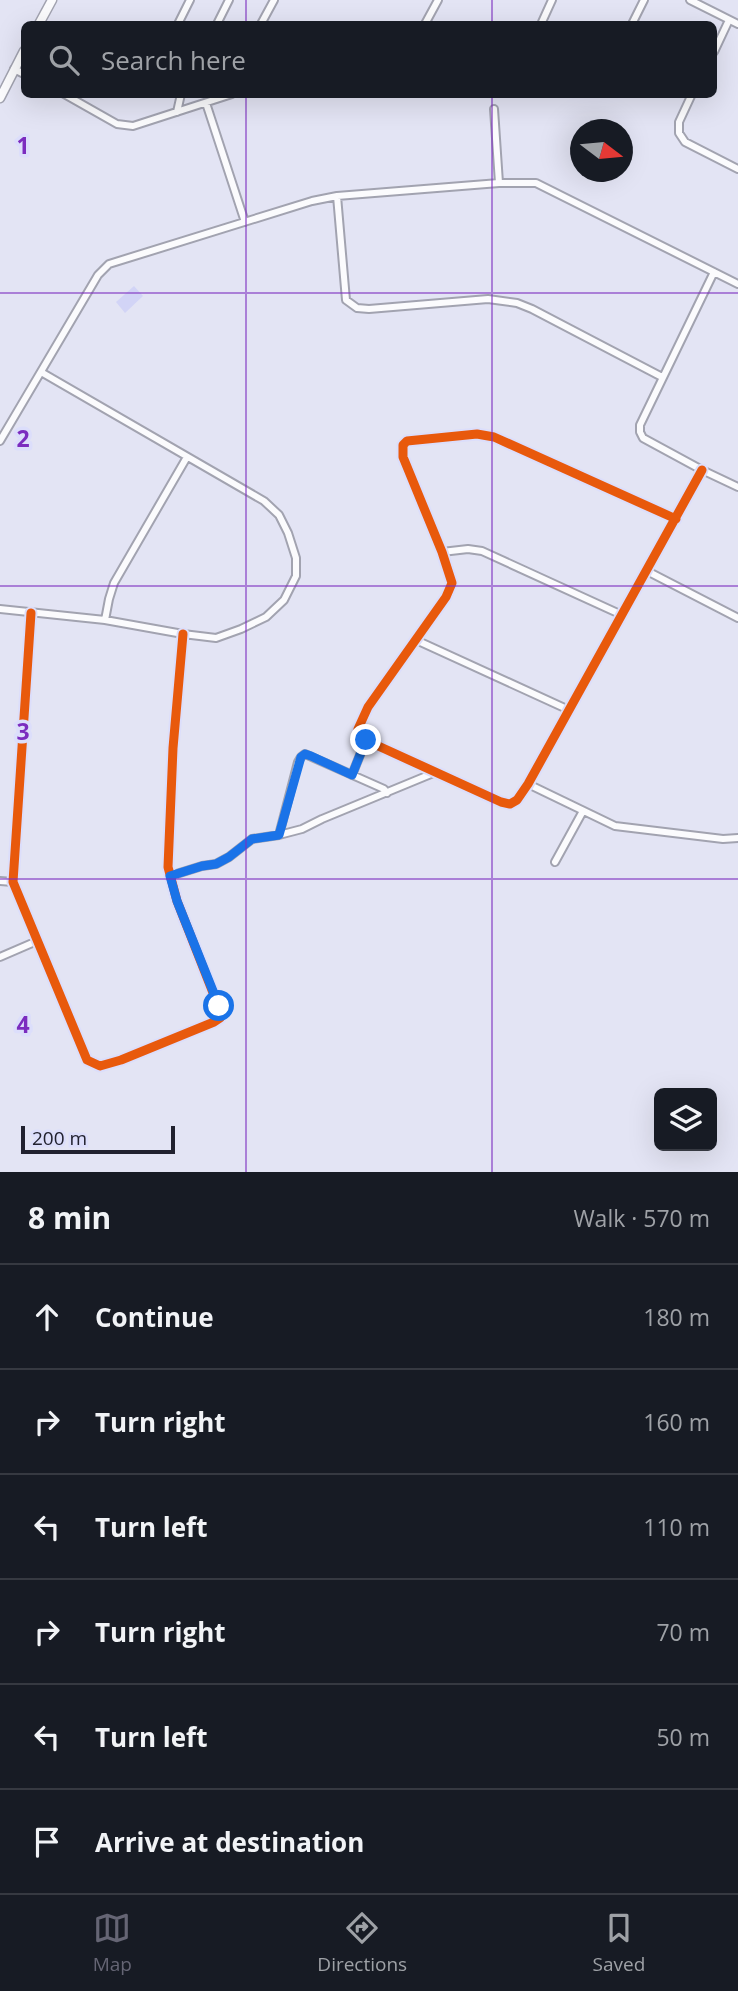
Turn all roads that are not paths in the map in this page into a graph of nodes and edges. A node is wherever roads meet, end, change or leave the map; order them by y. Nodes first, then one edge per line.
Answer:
1 (52, 0) edge
2 (190, 0) edge
3 (229, 0) edge
4 (274, 0) edge
5 (438, 0) edge
6 (552, 0) edge
7 (644, 0) edge
8 (690, 0) edge
9 (729, 20) junction
10 (41, 21) edge
11 (180, 21) edge
12 (218, 21) edge
13 (263, 21) edge
14 (427, 21) edge
15 (542, 21) edge
16 (634, 21) edge
17 (738, 24) edge
18 (717, 43) edge
19 (21, 56) edge
20 (14, 69) junction
21 (21, 72) edge
22 (0, 98) edge
23 (71, 98) edge
24 (180, 98) edge
25 (220, 98) edge
26 (690, 98) edge
27 (206, 103) junction
28 (494, 109) dead end
29 (177, 112) junction
30 (738, 169) edge
31 (499, 183) junction
32 (337, 197) junction
33 (246, 222) junction
34 (714, 272) junction
35 (738, 284) edge
36 (41, 372) junction
37 (662, 377) junction
38 (0, 440) edge
39 (187, 457) junction
40 (702, 470) junction
41 (738, 487) edge
42 (676, 519) junction
43 (442, 552) junction
44 (647, 571) junction
45 (0, 609) edge
46 (31, 613) junction
47 (622, 615) junction
48 (738, 618) edge
49 (106, 620) junction
50 (183, 634) junction
51 (416, 640) junction
52 (569, 710) junction
53 (366, 740) junction
54 (436, 772) junction
55 (352, 775) junction
56 (528, 784) junction
57 (387, 793) junction
58 (583, 811) junction
59 (279, 835) junction
60 (738, 838) edge
61 (555, 862) dead end
62 (170, 876) junction
63 (0, 881) edge
64 (13, 881) junction
65 (37, 941) junction
66 (0, 957) edge

1 - 10 street
2 - 11 street
3 - 12 street
4 - 13 street
5 - 14 street
6 - 15 street
7 - 16 street
8 - 9 street
9 - 17 street
9 - 18 street
19 - 20 street
20 - 21 street
20 - 22 street
23 - 29 street
24 - 29 street
25 - 27 street
26 - 30 street
27 - 29 street
27 - 33 street
28 - 31 street
31 - 32 street
31 - 34 street
32 - 33 street
32 - 37 street
33 - 36 street
34 - 35 street
34 - 37 street
36 - 38 street
36 - 39 street
37 - 40 street
39 - 49 street
39 - 50 street
40 - 41 street
40 - 42 street
42 - 43 street
42 - 44 street
43 - 47 street
43 - 51 street
44 - 47 street
44 - 48 street
45 - 46 street
46 - 49 street
46 - 64 street
47 - 52 street
49 - 50 street
50 - 62 street
51 - 52 street
51 - 53 street
52 - 56 street
53 - 54 street
53 - 55 street
54 - 56 street
54 - 57 street
55 - 57 street
55 - 59 street
56 - 58 street
57 - 59 street
58 - 60 street
58 - 61 street
59 - 62 street
62 - 65 street
63 - 64 street
64 - 65 street
65 - 66 street

